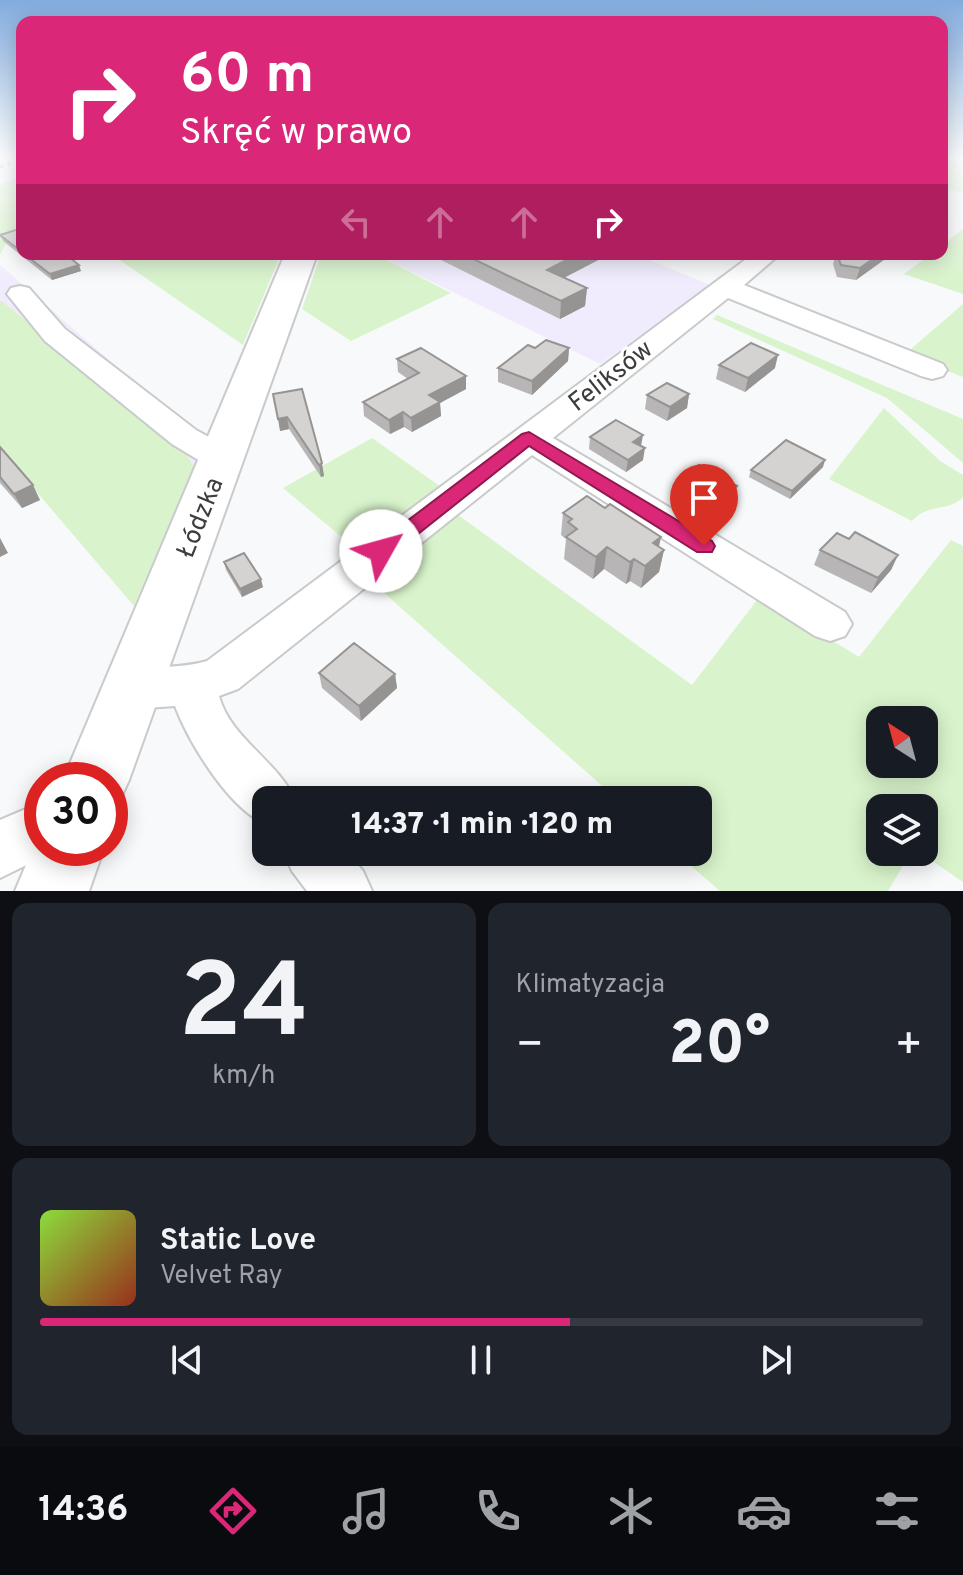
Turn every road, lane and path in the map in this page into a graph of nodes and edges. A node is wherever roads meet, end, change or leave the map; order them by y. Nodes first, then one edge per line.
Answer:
1 (299, 260) edge
2 (760, 260) edge
3 (725, 287) junction
4 (20, 294) dead end
5 (932, 370) dead end
6 (529, 438) junction
7 (222, 459) junction
8 (830, 624) dead end
9 (193, 685) junction
10 (132, 689) junction
11 (103, 762) edge
12 (258, 786) edge
13 (24, 836) edge
14 (0, 851) edge
15 (62, 866) edge
16 (322, 866) edge
17 (52, 891) edge
18 (343, 891) edge

1 - 7 main road, Łódzka
2 - 3 street, Feliksów
3 - 5 street
3 - 6 street, Feliksów
4 - 7 street
6 - 8 street
6 - 9 street, Feliksów
7 - 10 main road, Łódzka
9 - 10 street, Feliksów
9 - 12 street
10 - 11 main road, Łódzka
13 - 14 street
15 - 17 main road
16 - 18 street

